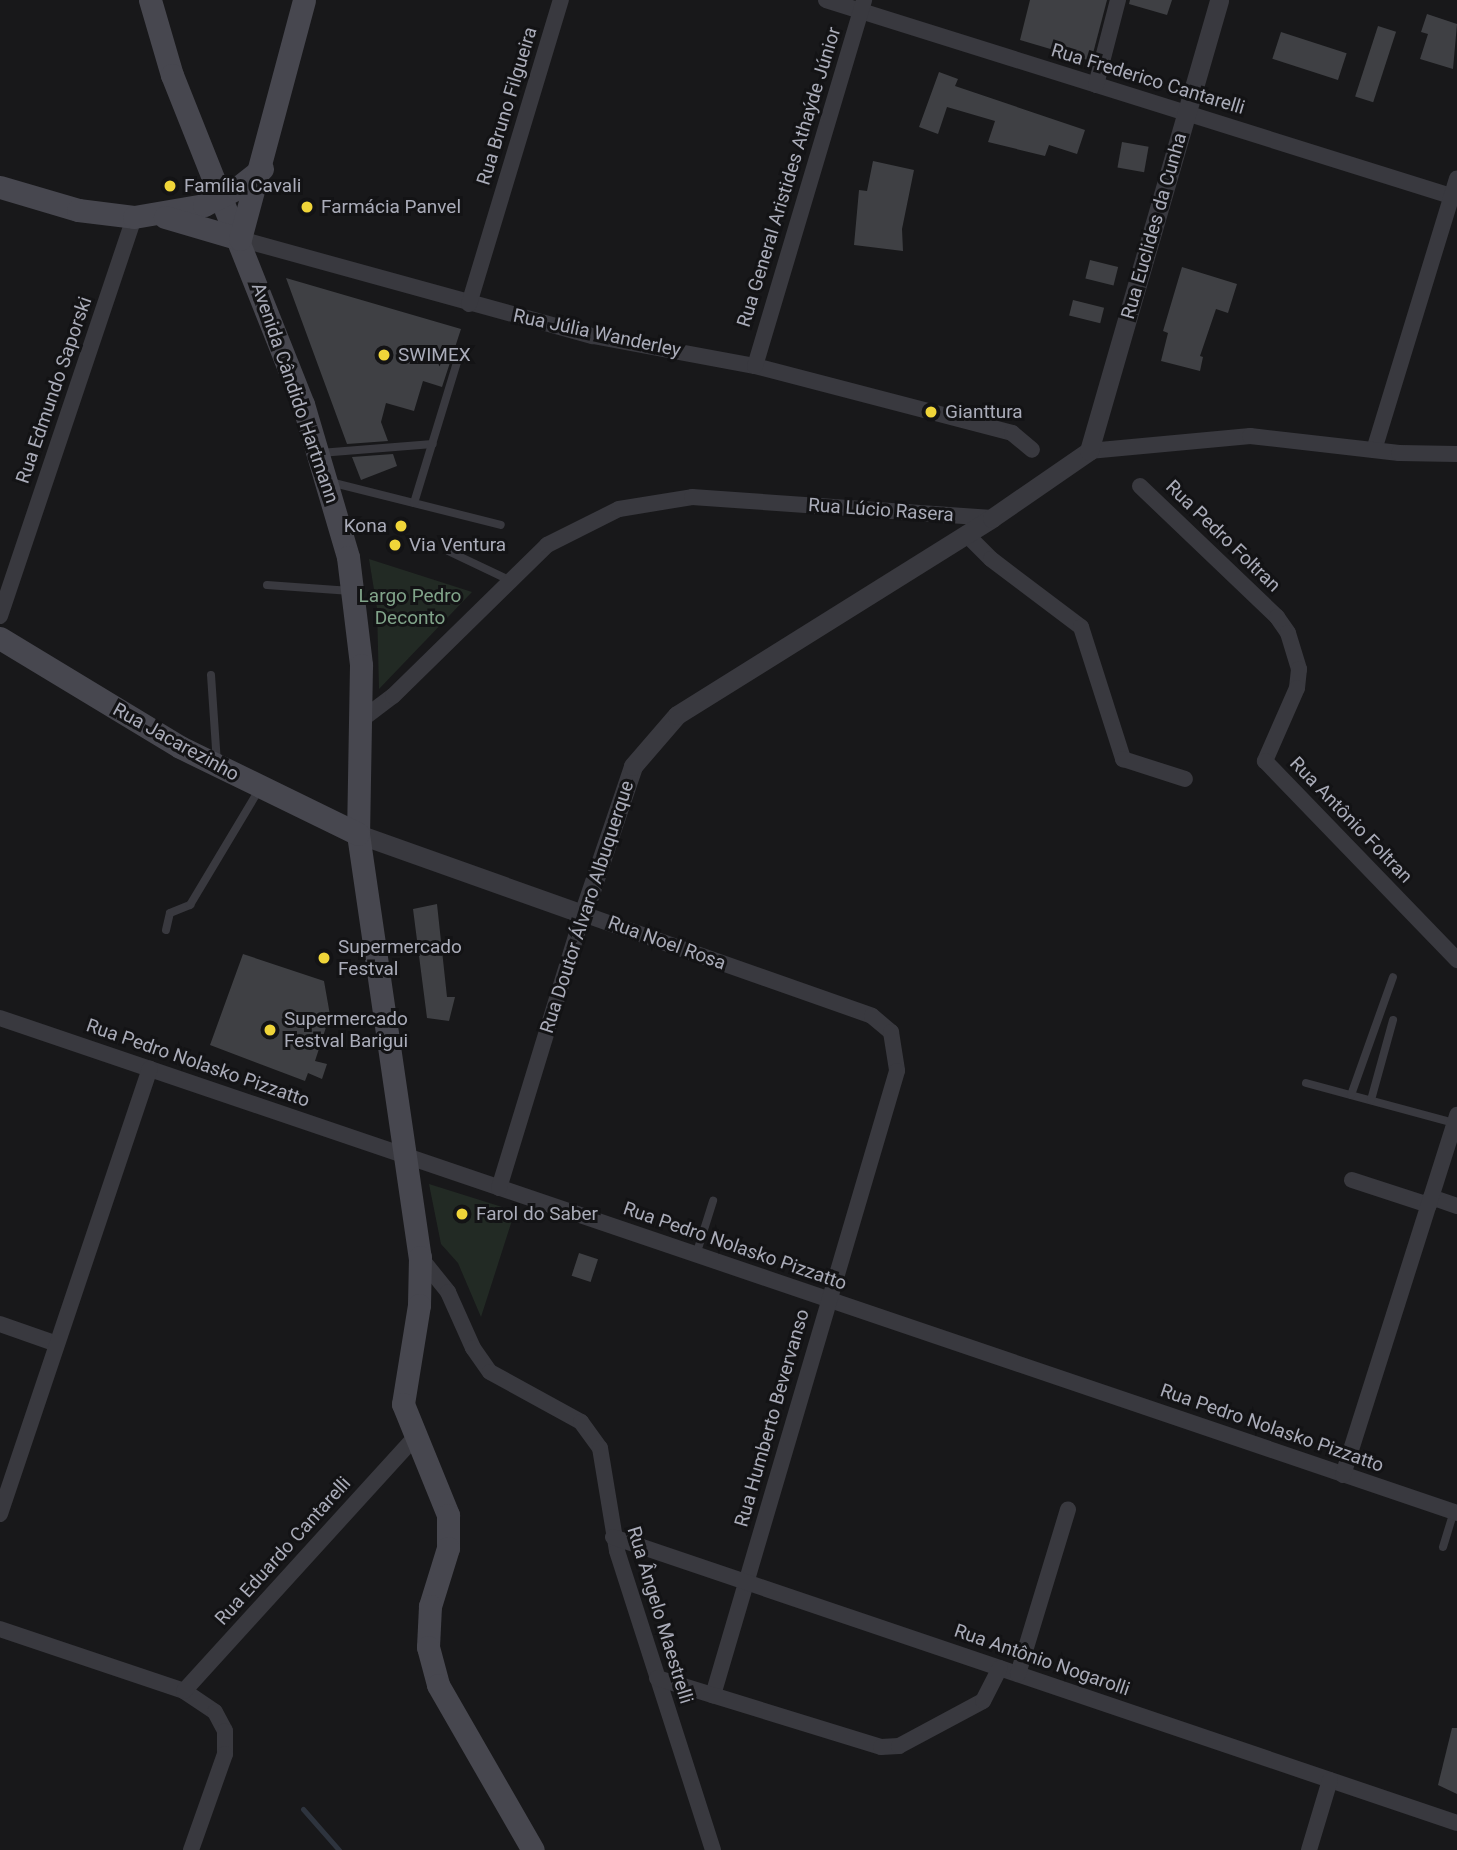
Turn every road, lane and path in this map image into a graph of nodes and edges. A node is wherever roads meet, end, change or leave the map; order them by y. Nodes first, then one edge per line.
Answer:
1 (150, 0) edge
2 (304, 0) edge
3 (561, 0) edge
4 (826, 0) edge
5 (1118, 0) edge
6 (1219, 0) edge
7 (862, 5) edge
8 (1096, 85) junction
9 (1186, 113) junction
10 (262, 169) junction
11 (1457, 178) edge
12 (0, 187) edge
13 (222, 197) junction
14 (1454, 197) edge
15 (161, 215) junction
16 (134, 217) junction
17 (240, 239) junction
18 (469, 304) junction
19 (457, 362) dead end
20 (755, 366) junction
21 (433, 444) junction
22 (1031, 450) dead end
23 (1374, 450) junction
24 (1089, 451) junction
25 (320, 453) junction
26 (1457, 454) edge
27 (329, 482) junction
28 (1140, 486) dead end
29 (414, 503) junction
30 (992, 518) junction
31 (501, 525) dead end
32 (967, 534) junction
33 (448, 551) dead end
34 (509, 580) junction
35 (267, 585) dead end
36 (354, 591) junction
37 (0, 616) edge
38 (1277, 617) joint
39 (0, 638) edge
40 (211, 675) dead end
41 (361, 720) junction
42 (217, 767) junction
43 (1185, 779) dead end
44 (260, 788) junction
45 (358, 834) junction
46 (583, 914) junction
47 (166, 930) dead end
48 (1457, 960) edge
49 (1393, 977) dead end
50 (0, 1018) edge
51 (1393, 1020) dead end
52 (891, 1032) joint
53 (150, 1069) junction
54 (1306, 1083) dead end
55 (1351, 1095) junction
56 (1371, 1100) junction
57 (1456, 1119) edge
58 (405, 1155) junction
59 (1352, 1180) dead end
60 (499, 1188) junction
61 (1430, 1201) junction
62 (713, 1202) dead end
63 (1457, 1206) edge
64 (696, 1255) junction
65 (420, 1257) junction
66 (829, 1300) junction
67 (0, 1324) edge
68 (57, 1344) junction
69 (414, 1438) junction
70 (1343, 1475) junction
71 (1068, 1509) dead end
72 (1455, 1513) edge
73 (0, 1514) edge
74 (613, 1536) junction
75 (1443, 1547) dead end
76 (746, 1582) junction
77 (0, 1629) edge
78 (1000, 1668) junction
79 (1018, 1674) junction
80 (657, 1678) junction
81 (184, 1691) junction
82 (713, 1695) junction
83 (1330, 1780) junction
84 (1457, 1823) edge
85 (191, 1850) edge
86 (533, 1850) edge
87 (713, 1850) edge
88 (1309, 1850) edge

1 - 13 main road, Avenida Cândido Hartmann
2 - 10 main road
3 - 18 street, Rua Bruno Filgueira
4 - 7 street, Rua Frederico Cantarelli
5 - 8 street
6 - 9 street, Rua Euclides da Cunha
7 - 8 street, Rua Frederico Cantarelli
7 - 20 street, Rua General Aristides Athaýde Júnior
8 - 9 street, Rua Frederico Cantarelli
9 - 14 street, Rua Frederico Cantarelli
9 - 24 street, Rua Euclides da Cunha
10 - 13 main road, Rua Júlia Wanderley
10 - 17 main road
11 - 14 street
12 - 16 main road, Rua Júlia Wanderley
13 - 15 main road, Rua Júlia Wanderley
13 - 17 main road, Avenida Cândido Hartmann
14 - 23 street
15 - 16 main road, Rua Júlia Wanderley
15 - 17 main road, Rua Júlia Wanderley
16 - 37 street, Rua Edmundo Saporski
17 - 18 street, Rua Júlia Wanderley
17 - 25 main road, Avenida Cândido Hartmann
18 - 20 street, Rua Júlia Wanderley
19 - 21 lane
20 - 22 street, Rua Júlia Wanderley
21 - 25 lane
21 - 29 lane
23 - 24 street
23 - 26 street
24 - 30 street
25 - 27 main road, Avenida Cândido Hartmann
27 - 29 lane
27 - 36 main road, Avenida Cândido Hartmann
28 - 38 street, Rua Pedro Foltran
29 - 31 lane
30 - 32 street, Rua Doutor Álvaro Albuquerque
30 - 34 street, Rua Lúcio Rasera
32 - 43 street
32 - 46 street, Rua Doutor Álvaro Albuquerque
33 - 34 lane
34 - 41 street, Rua Lúcio Rasera
35 - 36 lane
36 - 41 main road, Avenida Cândido Hartmann
38 - 48 street, Rua Antônio Foltran
39 - 42 main road, Rua Jacarezinho
40 - 42 lane
41 - 45 main road, Avenida Cândido Hartmann
42 - 44 main road, Rua Jacarezinho
44 - 45 main road, Rua Jacarezinho
44 - 47 lane
45 - 46 street, Rua Noel Rosa
45 - 58 main road, Avenida Cândido Hartmann
46 - 52 street, Rua Noel Rosa
46 - 60 street, Rua Doutor Álvaro Albuquerque
49 - 55 lane
50 - 53 street, Rua Pedro Nolasko Pizzatto
51 - 56 lane
52 - 66 street, Rua Humberto Bevervanso
53 - 58 street, Rua Pedro Nolasko Pizzatto
53 - 68 street
54 - 55 lane
55 - 56 lane
56 - 57 lane
57 - 61 street
58 - 60 street, Rua Pedro Nolasko Pizzatto
58 - 65 main road, Avenida Cândido Hartmann
59 - 61 street
60 - 64 street, Rua Pedro Nolasko Pizzatto
61 - 63 street
61 - 70 street
62 - 64 lane
64 - 66 street, Rua Pedro Nolasko Pizzatto
65 - 69 main road, Avenida Cândido Hartmann
65 - 74 street, Rua Ângelo Maestrelli
66 - 70 street, Rua Pedro Nolasko Pizzatto
66 - 76 street, Rua Humberto Bevervanso
67 - 68 street
68 - 73 street
69 - 81 street, Rua Eduardo Cantarelli
69 - 86 main road, Avenida Cândido Hartmann
70 - 72 street, Rua Pedro Nolasko Pizzatto
71 - 79 street
72 - 75 lane
74 - 76 street, Rua Antônio Nogarolli
74 - 80 street, Rua Ângelo Maestrelli
76 - 78 street, Rua Antônio Nogarolli
76 - 82 street, Rua Humberto Bevervanso
77 - 81 street
78 - 79 street, Rua Antônio Nogarolli
78 - 82 street
79 - 83 street, Rua Antônio Nogarolli
80 - 82 street
80 - 87 street, Rua Ângelo Maestrelli
81 - 85 street
83 - 84 street, Rua Antônio Nogarolli
83 - 88 street

